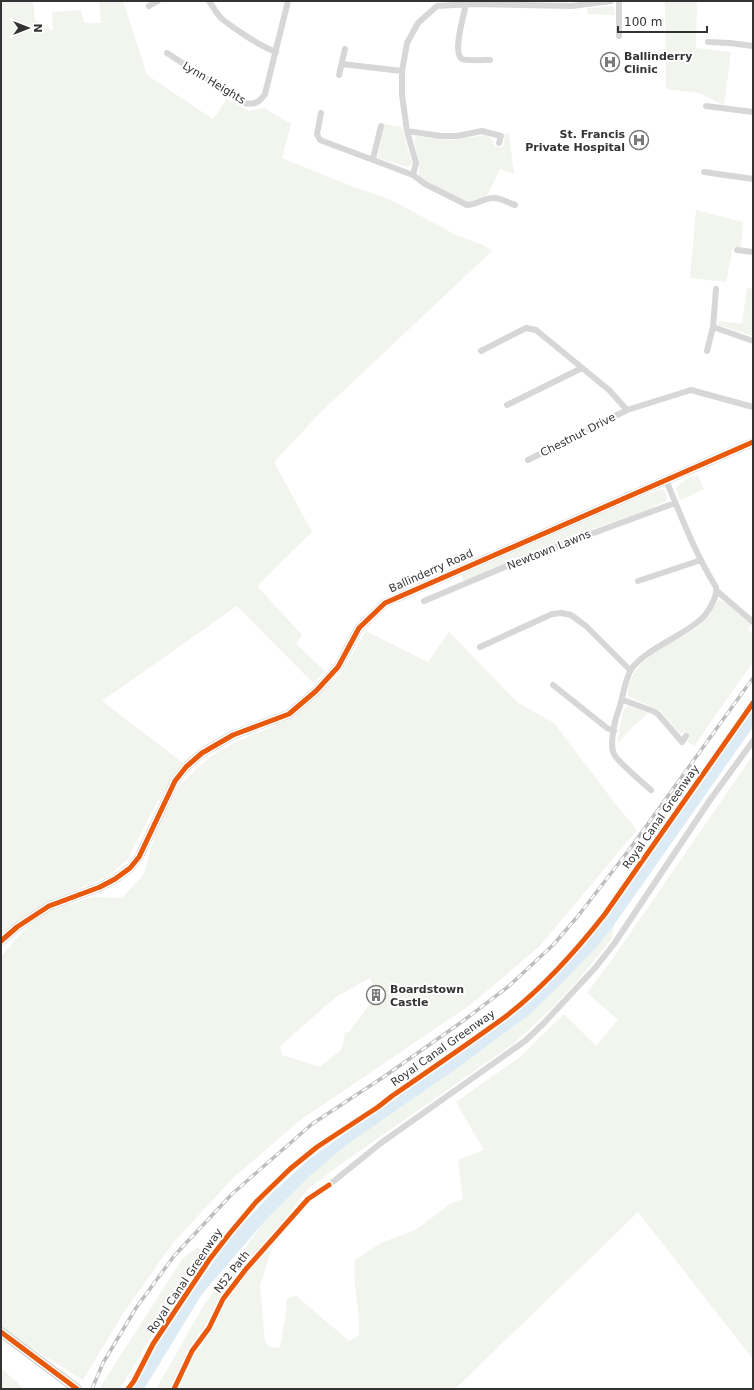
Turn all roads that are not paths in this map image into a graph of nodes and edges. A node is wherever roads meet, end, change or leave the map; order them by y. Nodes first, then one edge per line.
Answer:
1 (158, 1) edge
2 (209, 1) edge
3 (288, 1) edge
4 (611, 1) edge
5 (619, 1) edge
6 (510, 3) edge
7 (572, 3) edge
8 (436, 4) edge
9 (466, 4) junction
10 (149, 6) dead end
11 (619, 36) dead end
12 (708, 42) dead end
13 (753, 46) edge
14 (345, 49) dead end
15 (276, 52) junction
16 (167, 53) dead end
17 (490, 60) dead end
18 (342, 64) junction
19 (402, 71) junction
20 (339, 76) dead end
21 (706, 106) dead end
22 (753, 112) edge
23 (321, 113) dead end
24 (381, 126) dead end
25 (408, 131) junction
26 (499, 144) dead end
27 (373, 159) junction
28 (704, 172) dead end
29 (412, 175) junction
30 (753, 179) edge
31 (513, 202) dead end
32 (737, 250) dead end
33 (753, 252) edge
34 (716, 289) dead end
35 (713, 327) junction
36 (753, 341) edge
37 (481, 351) dead end
38 (707, 351) dead end
39 (582, 368) junction
40 (506, 404) dead end
41 (753, 407) edge
42 (627, 410) junction
43 (753, 442) edge
44 (528, 460) dead end
45 (666, 480) junction
46 (675, 502) junction
47 (701, 560) junction
48 (638, 581) dead end
49 (716, 592) junction
50 (424, 601) dead end
51 (753, 622) edge
52 (480, 647) dead end
53 (630, 670) junction
54 (553, 685) dead end
55 (622, 700) junction
56 (614, 731) junction
57 (686, 736) dead end
58 (753, 741) edge
59 (651, 790) dead end
60 (1, 941) edge
61 (330, 1186) dead end
62 (1, 1332) edge
63 (78, 1389) edge

1 - 10 street
2 - 15 street
3 - 15 street, Lynn Heights
4 - 7 street
5 - 11 street
6 - 7 street
6 - 9 street
8 - 9 street
8 - 19 street
9 - 17 street
12 - 13 street
14 - 18 street
15 - 16 street, Lynn Heights
18 - 19 street
18 - 20 street
19 - 25 street
21 - 22 street
23 - 27 street
24 - 27 street
25 - 26 street
25 - 29 street
27 - 29 street
28 - 30 street
29 - 31 street
32 - 33 street
34 - 35 street
35 - 36 street
35 - 38 street
37 - 39 street, Chestnut Drive
39 - 40 street
39 - 42 street, Chestnut Drive
41 - 42 street, Chestnut Drive
42 - 44 street, Chestnut Drive
43 - 45 street, Ballinderry Road
45 - 46 street
45 - 60 street, Ballinderry Road
46 - 47 street
46 - 50 street, Newtown Lawns
47 - 48 street
47 - 49 street
49 - 51 street
49 - 53 street
52 - 53 street
53 - 55 street
54 - 56 street
55 - 56 street
55 - 57 street
56 - 59 street
58 - 61 street
62 - 63 main road

